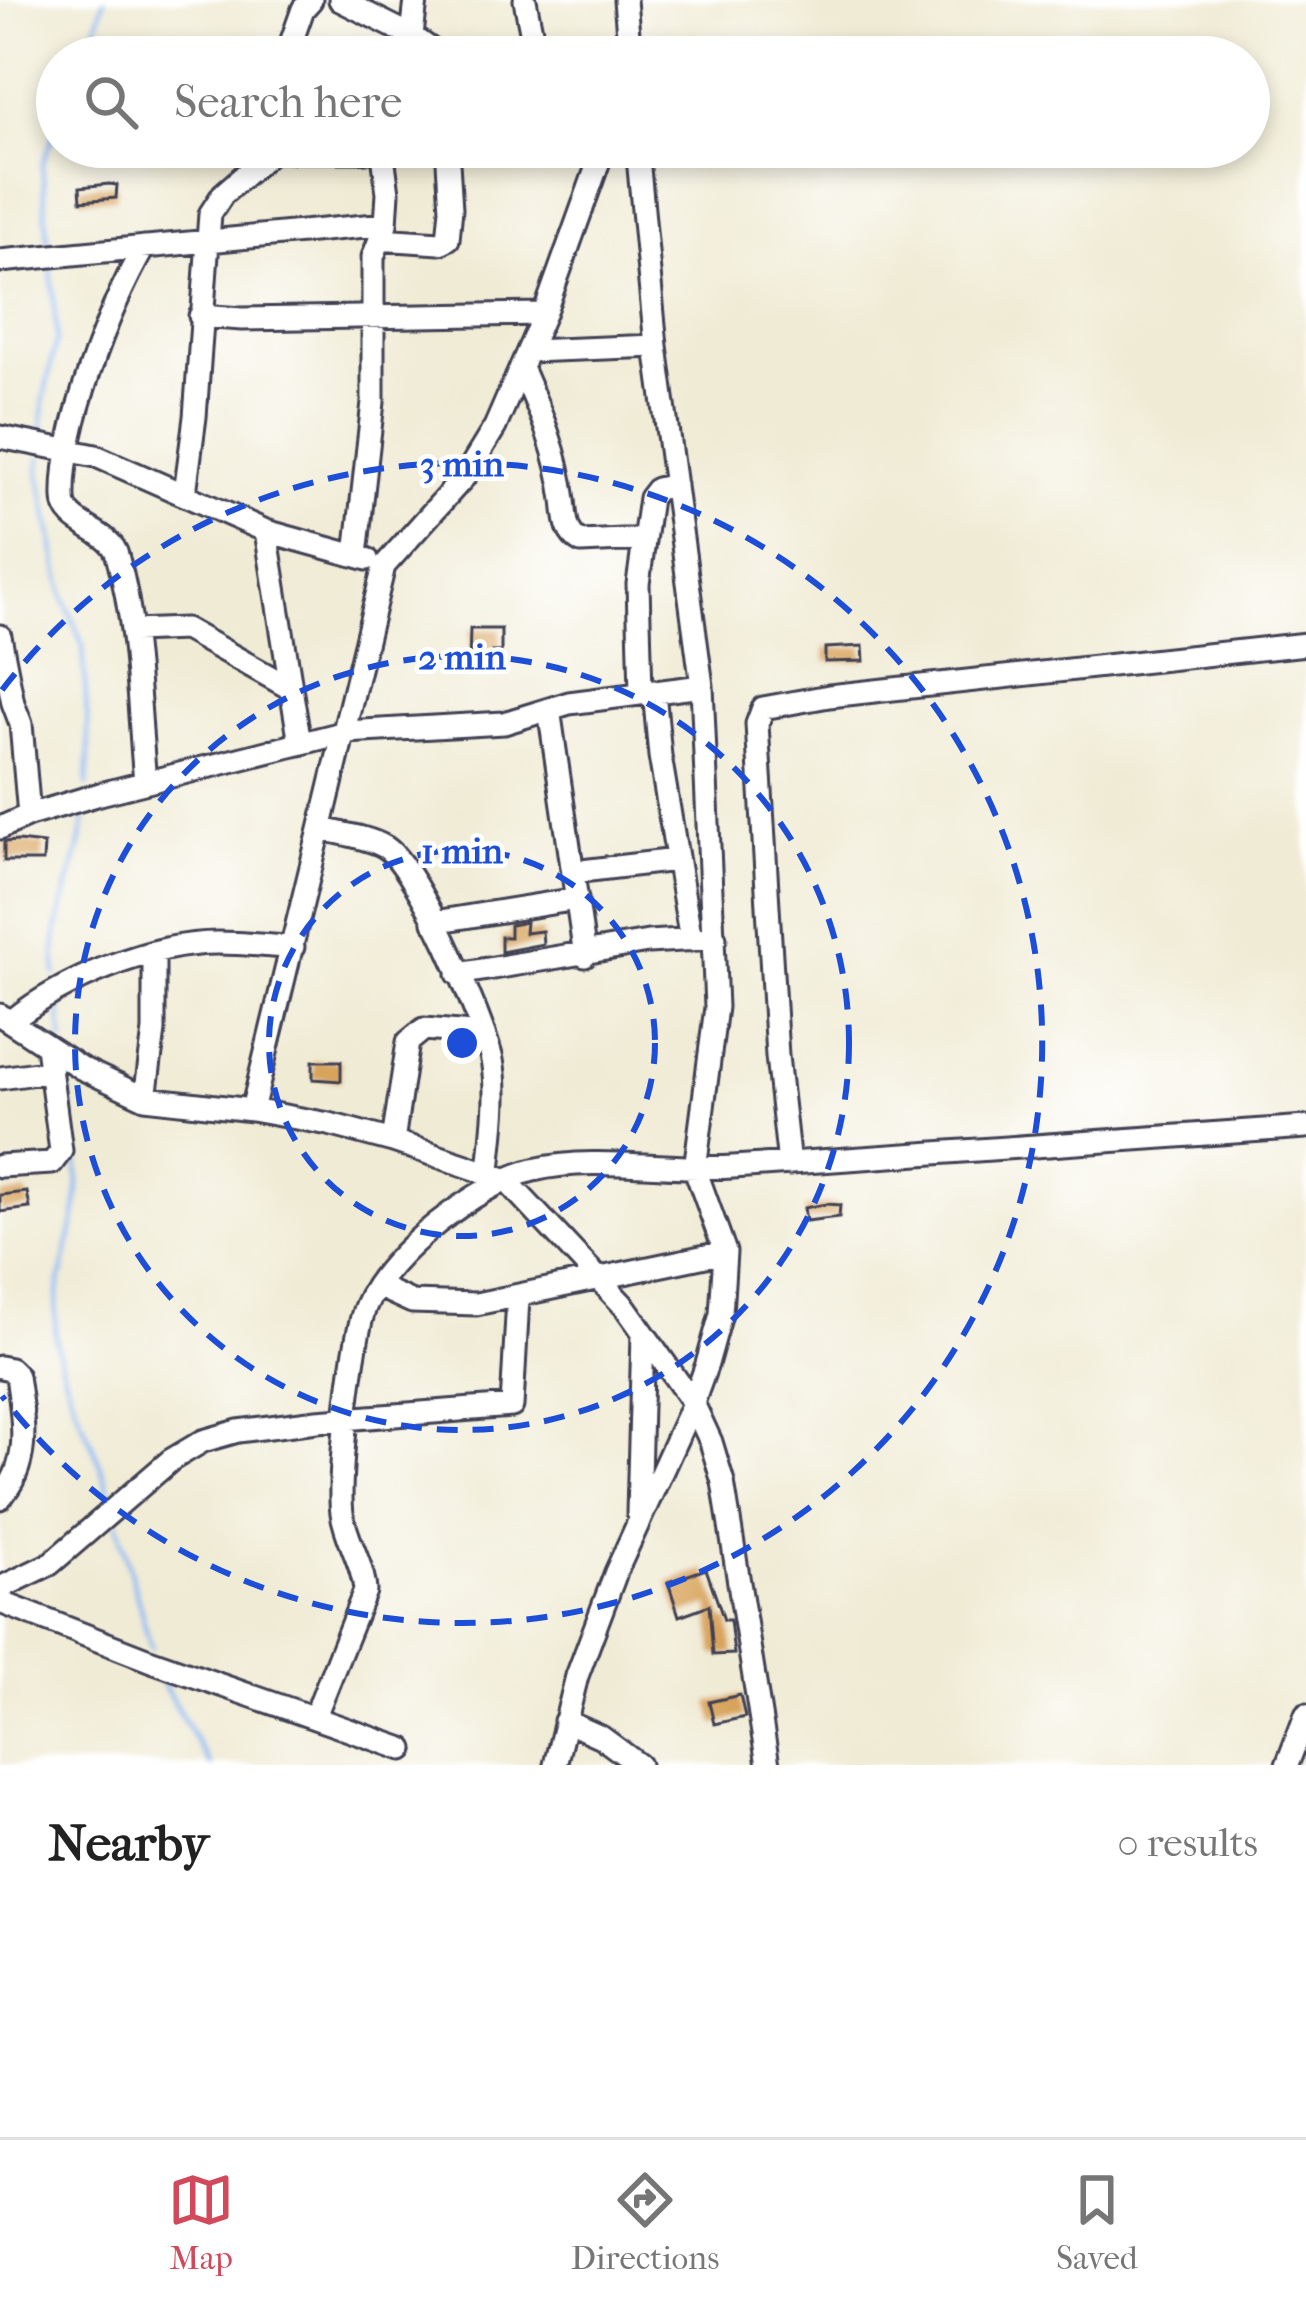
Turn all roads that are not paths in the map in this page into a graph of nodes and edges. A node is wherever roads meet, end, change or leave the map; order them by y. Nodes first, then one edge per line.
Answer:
1 (311, 0) edge
2 (340, 0) edge
3 (416, 0) edge
4 (525, 0) edge
5 (625, 0) edge
6 (294, 36) edge
7 (383, 36) edge
8 (405, 36) edge
9 (532, 36) edge
10 (628, 36) edge
11 (253, 168) edge
12 (385, 168) edge
13 (447, 168) edge
14 (596, 168) edge
15 (639, 168) edge
16 (383, 231) junction
17 (206, 241) junction
18 (144, 248) junction
19 (0, 261) edge
20 (544, 314) junction
21 (200, 316) junction
22 (372, 318) junction
23 (656, 346) junction
24 (526, 360) junction
25 (0, 437) edge
26 (70, 448) junction
27 (675, 485) junction
28 (185, 493) junction
29 (266, 531) junction
30 (644, 539) junction
31 (356, 555) junction
32 (384, 566) junction
33 (133, 631) junction
34 (0, 636) edge
35 (1306, 644) edge
36 (702, 686) junction
37 (290, 688) junction
38 (648, 691) junction
39 (549, 709) junction
40 (346, 732) junction
41 (301, 744) junction
42 (146, 782) junction
43 (29, 814) junction
44 (0, 828) edge
45 (322, 829) junction
46 (676, 860) junction
47 (573, 872) junction
48 (577, 898) junction
49 (434, 922) junction
50 (715, 938) junction
51 (691, 940) junction
52 (293, 947) junction
53 (154, 955) junction
54 (586, 956) junction
55 (458, 974) junction
56 (6, 1017) edge
57 (483, 1034) junction
58 (47, 1046) junction
59 (51, 1071) junction
60 (0, 1078) edge
61 (145, 1098) junction
62 (252, 1110) junction
63 (1306, 1127) edge
64 (393, 1141) junction
65 (789, 1164) junction
66 (0, 1166) edge
67 (695, 1169) junction
68 (497, 1176) junction
69 (725, 1252) junction
70 (597, 1279) junction
71 (377, 1286) junction
72 (518, 1298) junction
73 (643, 1334) junction
74 (0, 1367) edge
75 (693, 1403) junction
76 (347, 1419) junction
77 (0, 1498) edge
78 (638, 1524) junction
79 (0, 1588) edge
80 (0, 1602) edge
81 (1306, 1715) edge
82 (315, 1716) junction
83 (565, 1721) junction
84 (403, 1749) dead end
85 (555, 1765) edge
86 (639, 1765) edge
87 (768, 1765) edge
88 (1287, 1765) edge

1 - 6 street
2 - 7 street
3 - 8 street
4 - 9 street
5 - 10 street
11 - 17 street
12 - 16 street
13 - 16 street
14 - 20 street
15 - 23 street
16 - 17 street
16 - 22 street
17 - 18 street
17 - 21 street
18 - 19 street
18 - 26 street
20 - 22 street
20 - 24 street
21 - 22 street
21 - 28 street
22 - 31 street
23 - 24 street
23 - 27 street
24 - 30 street
24 - 32 street
25 - 26 street
26 - 28 street
26 - 33 street
27 - 30 street
27 - 36 street
28 - 29 street
29 - 31 street
29 - 37 street
30 - 38 street
31 - 32 street
32 - 40 street
33 - 37 street
33 - 42 street
34 - 43 street
35 - 65 street
36 - 38 street
36 - 50 street
37 - 41 street
38 - 39 street
38 - 46 street
39 - 40 street
39 - 47 street
40 - 41 street
40 - 45 street
41 - 42 street
42 - 43 street
43 - 44 street
45 - 49 street
45 - 52 street
46 - 47 street
46 - 51 street
47 - 48 street
48 - 49 street
48 - 54 street
49 - 55 street
50 - 51 street
50 - 67 street
51 - 54 street
52 - 53 street
52 - 62 street
53 - 56 street
53 - 61 street
54 - 55 street
55 - 57 street
56 - 58 street
57 - 64 street
57 - 68 street
58 - 59 street
58 - 61 street
59 - 60 street
59 - 66 street
61 - 62 street
62 - 64 street
63 - 65 street
64 - 68 street
65 - 67 street
67 - 68 street
67 - 69 street
68 - 70 street
68 - 71 street
69 - 70 street
69 - 75 street
70 - 72 street
70 - 73 street
71 - 72 street
71 - 76 street
72 - 76 street
73 - 75 street
73 - 78 street
74 - 77 street
75 - 78 street
75 - 87 street
76 - 79 street
76 - 82 street
78 - 83 street
80 - 82 street
81 - 88 street
82 - 84 street
83 - 85 street
83 - 86 street

